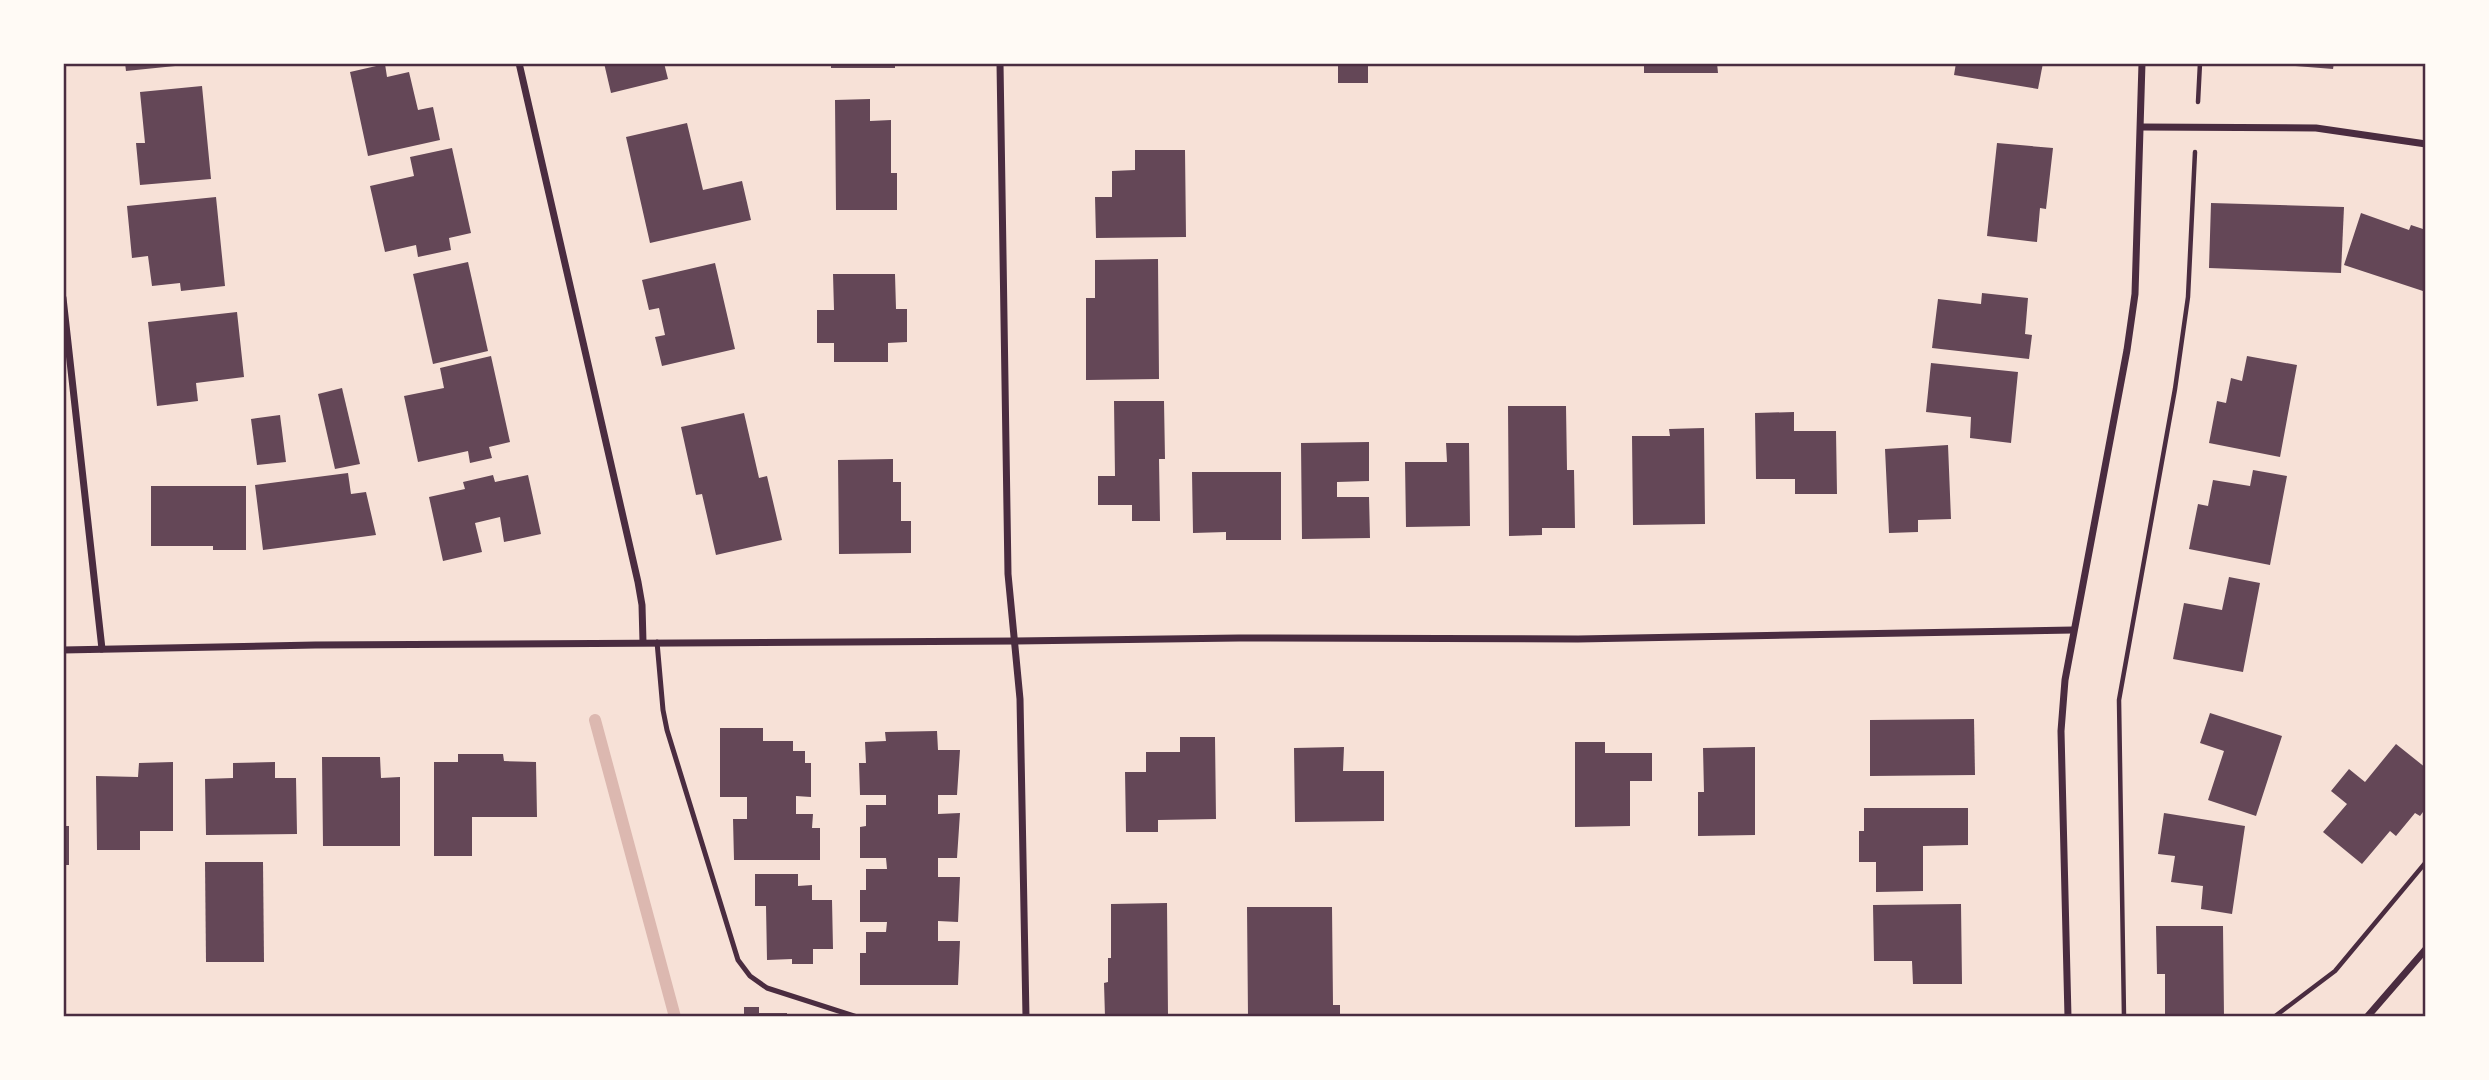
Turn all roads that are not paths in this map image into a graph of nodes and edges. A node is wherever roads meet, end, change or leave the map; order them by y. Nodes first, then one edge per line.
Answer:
1 (519, 63) edge
2 (1000, 63) edge
3 (2142, 63) edge
4 (2141, 127) junction
5 (2426, 144) edge
6 (63, 298) edge
7 (2073, 630) junction
8 (643, 642) junction
9 (657, 642) junction
10 (1016, 642) junction
11 (102, 649) junction
12 (63, 650) edge
13 (2426, 949) edge
14 (857, 1017) edge
15 (1026, 1017) edge
16 (2068, 1017) edge
17 (2367, 1017) edge

1 - 8 street
2 - 10 street
3 - 4 street
4 - 5 street
4 - 7 street
6 - 11 street
7 - 10 street
7 - 16 street
8 - 9 street
8 - 11 street
9 - 10 street
9 - 14 lane
10 - 15 street
11 - 12 street
13 - 17 street

